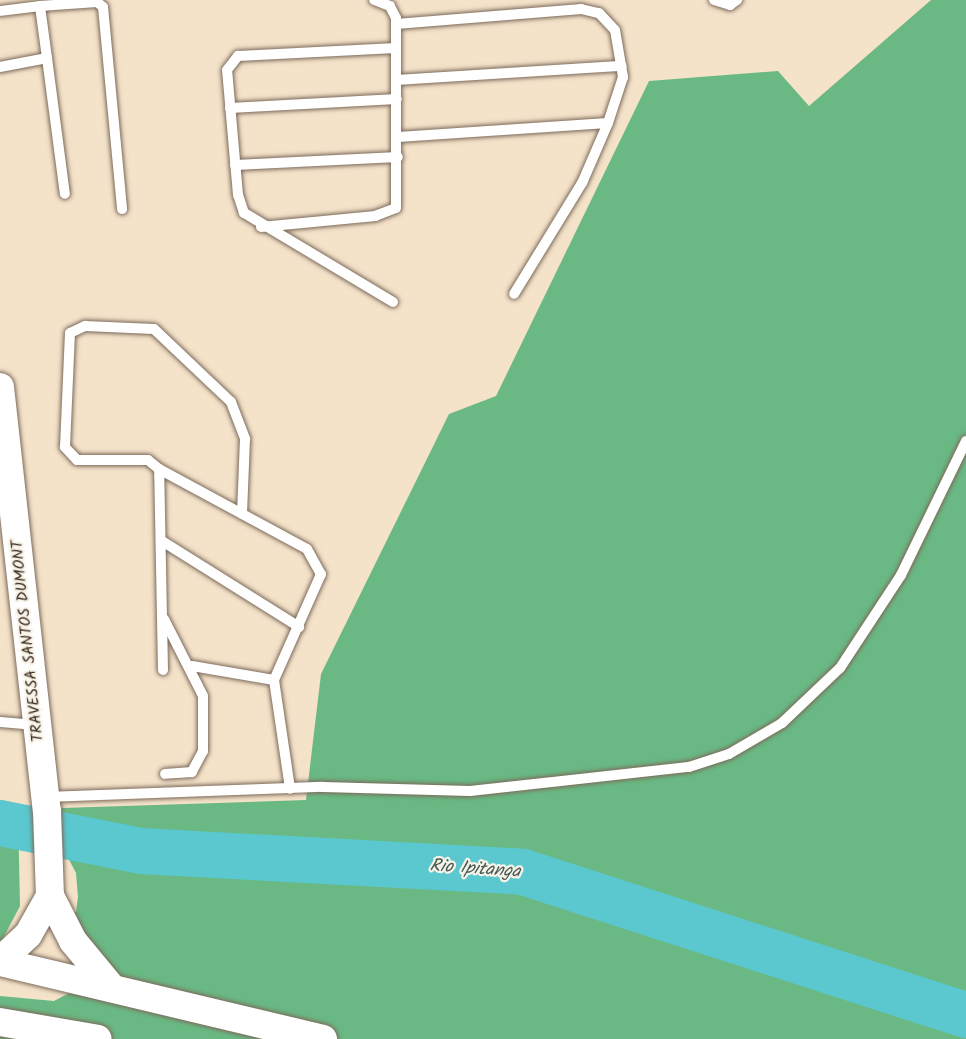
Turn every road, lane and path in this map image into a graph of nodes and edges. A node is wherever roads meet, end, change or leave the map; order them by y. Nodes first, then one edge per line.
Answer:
1 (374, 0) edge
2 (714, 0) edge
3 (737, 0) edge
4 (40, 6) junction
5 (0, 11) edge
6 (396, 24) junction
7 (396, 48) junction
8 (47, 58) junction
9 (622, 66) junction
10 (0, 67) edge
11 (397, 80) junction
12 (397, 99) junction
13 (230, 108) junction
14 (608, 123) junction
15 (398, 137) junction
16 (398, 157) junction
17 (235, 165) junction
18 (65, 194) dead end
19 (122, 209) dead end
20 (261, 227) junction
21 (514, 294) dead end
22 (393, 302) dead end
23 (0, 387) edge
24 (966, 441) edge
25 (159, 469) junction
26 (242, 514) junction
27 (162, 541) junction
28 (163, 617) junction
29 (299, 627) junction
30 (192, 666) junction
31 (163, 670) dead end
32 (274, 680) junction
33 (0, 722) edge
34 (38, 725) junction
35 (165, 774) dead end
36 (290, 789) junction
37 (46, 804) junction
38 (50, 888) junction
39 (0, 962) edge
40 (111, 987) junction
41 (0, 1022) edge
42 (98, 1039) edge
43 (323, 1039) edge

1 - 6 lane
2 - 3 lane
4 - 5 lane
4 - 8 lane
4 - 19 lane
6 - 7 lane
6 - 9 lane
7 - 11 lane
7 - 13 lane
8 - 10 lane
8 - 18 lane
9 - 11 lane
9 - 14 lane
11 - 12 lane
12 - 13 lane
12 - 15 lane
13 - 17 lane
14 - 15 lane
14 - 21 lane
15 - 16 lane
16 - 17 lane
16 - 20 lane
17 - 20 lane
20 - 22 lane
23 - 34 main road, TRAVESSA SANTOS DUMONT
24 - 36 lane
25 - 26 lane
25 - 26 lane
25 - 27 lane
26 - 29 lane
27 - 28 lane
27 - 29 lane
28 - 30 lane
28 - 31 lane
29 - 32 lane
30 - 32 lane
30 - 35 lane
32 - 36 lane
33 - 34 lane
34 - 37 main road, TRAVESSA SANTOS DUMONT
36 - 37 lane
37 - 38 main road, TRAVESSA SANTOS DUMONT
38 - 39 main road
38 - 40 main road, TRAVESSA SANTOS DUMONT
39 - 40 main road
40 - 43 main road
41 - 42 main road

